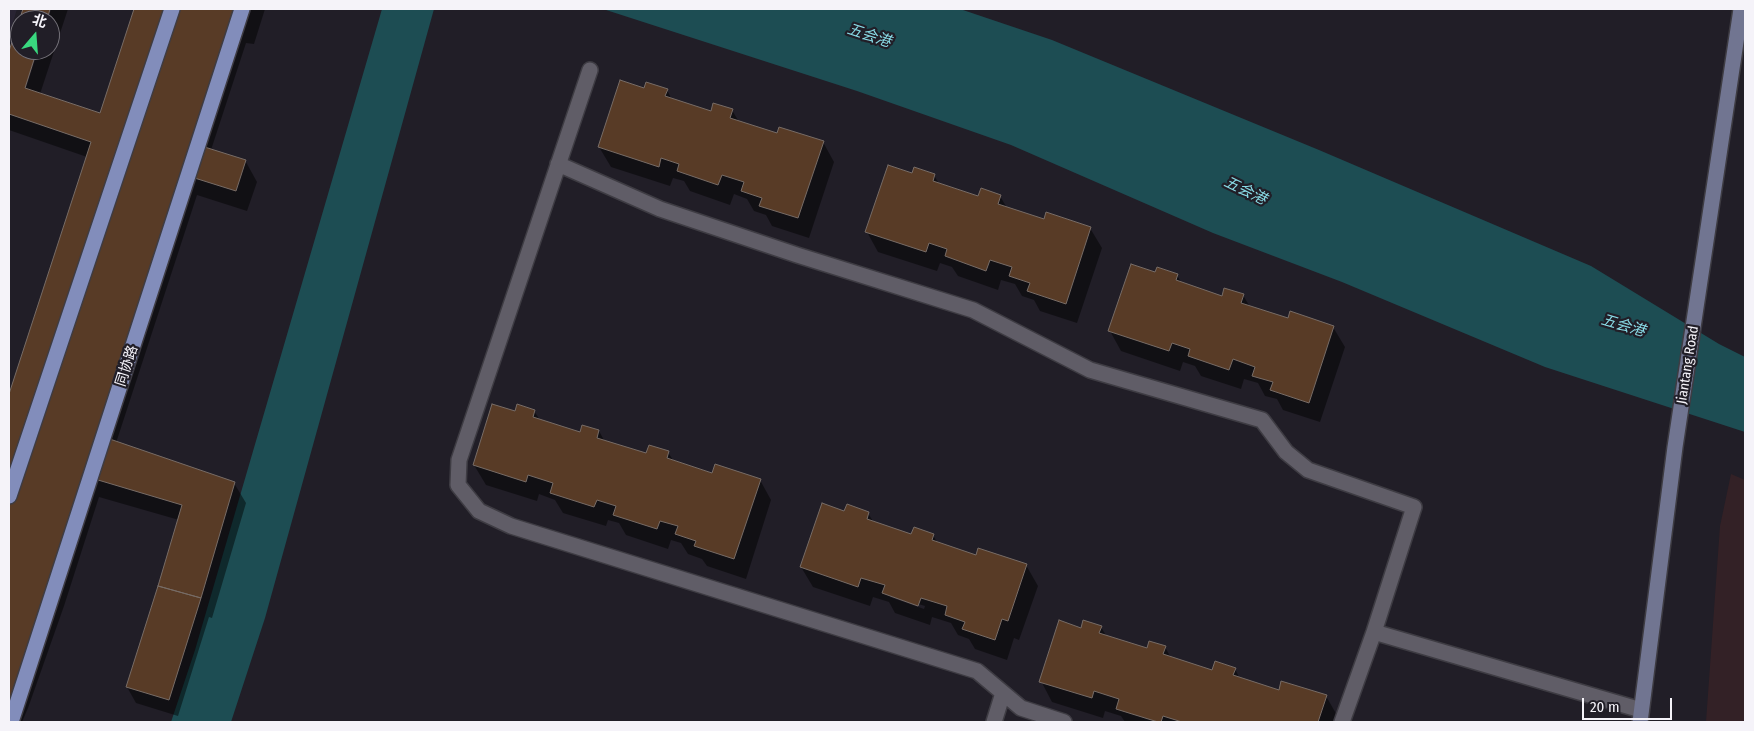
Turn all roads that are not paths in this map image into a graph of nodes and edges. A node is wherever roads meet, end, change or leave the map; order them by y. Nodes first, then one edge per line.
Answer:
1 (172, 9) edge
2 (242, 9) edge
3 (1741, 9) edge
4 (590, 70) dead end
5 (558, 164) junction
6 (9, 496) edge
7 (1374, 632) junction
8 (1003, 693) junction
9 (1640, 716) edge
10 (11, 722) edge
11 (994, 722) edge
12 (1064, 722) edge
13 (1342, 722) edge

1 - 6 main road
2 - 10 main road, 同协路
3 - 9 street, Jiantang Road
4 - 5 street
5 - 7 street
5 - 8 street
7 - 9 street
7 - 13 street
8 - 11 street
8 - 12 street

